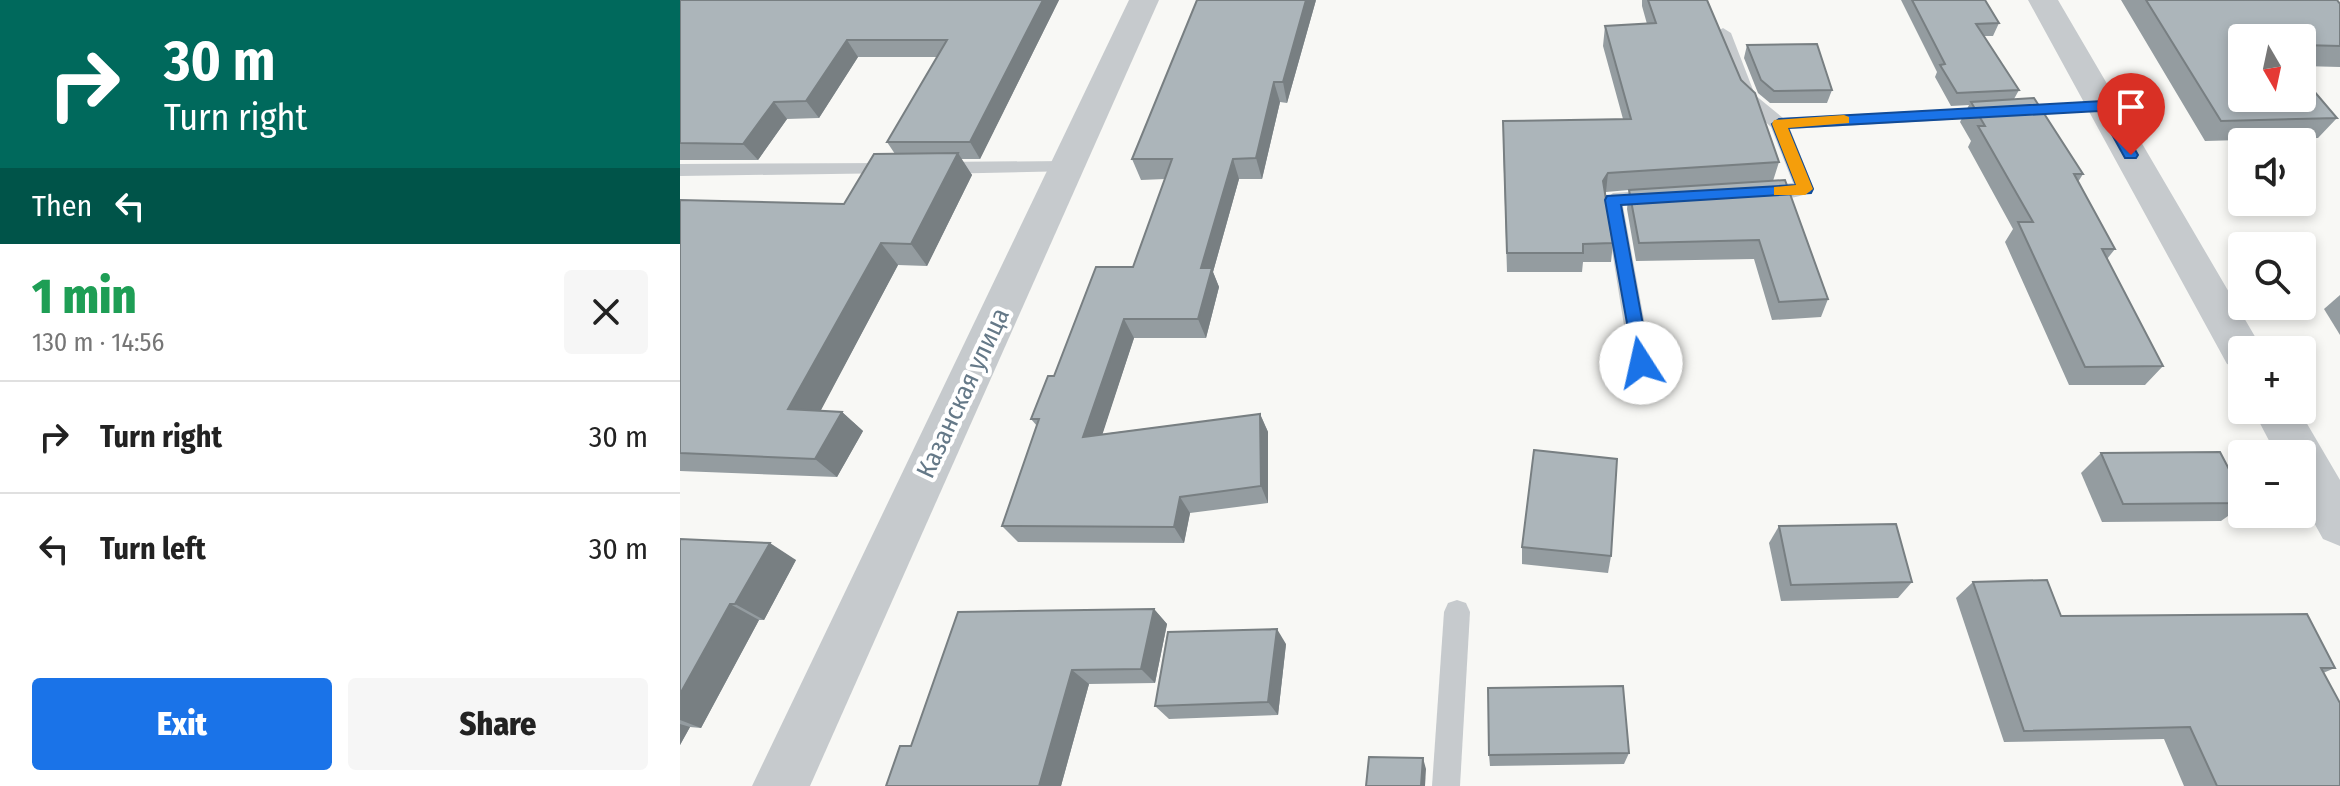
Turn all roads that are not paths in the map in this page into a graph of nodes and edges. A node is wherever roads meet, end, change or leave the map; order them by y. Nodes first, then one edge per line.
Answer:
1 (1144, 0) edge
2 (2043, 0) edge
3 (1723, 33) edge
4 (2103, 106) junction
5 (1779, 124) junction
6 (1067, 167) junction
7 (680, 170) edge
8 (1746, 193) edge
9 (1672, 197) edge
10 (2233, 336) edge
11 (1641, 363) dead end
12 (2316, 482) edge
13 (2340, 524) edge
14 (1457, 612) dead end
15 (781, 786) edge
16 (1446, 786) edge

1 - 6 street, Казанская улица
2 - 4 street
3 - 5 lane
4 - 5 lane
4 - 10 street
5 - 8 lane
6 - 7 lane
6 - 15 street, Казанская улица
9 - 11 lane
12 - 13 street
14 - 16 lane

